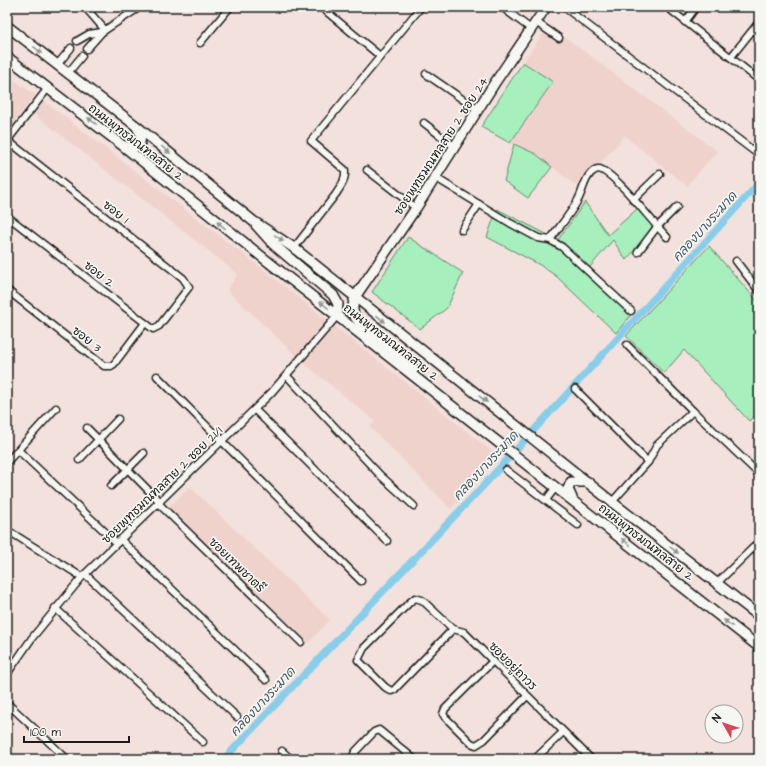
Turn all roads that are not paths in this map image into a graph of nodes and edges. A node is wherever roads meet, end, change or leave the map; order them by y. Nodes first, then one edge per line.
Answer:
1 (85, 7) edge
2 (140, 7) edge
3 (230, 7) edge
4 (321, 7) edge
5 (421, 7) edge
6 (546, 7) edge
7 (564, 7) edge
8 (667, 7) edge
9 (696, 7) edge
10 (503, 8) dead end
11 (685, 22) junction
12 (759, 22) edge
13 (534, 25) junction
14 (7, 26) edge
15 (104, 31) junction
16 (559, 38) dead end
17 (76, 41) dead end
18 (200, 43) dead end
19 (71, 48) dead end
20 (87, 49) dead end
21 (82, 56) dead end
22 (380, 56) junction
23 (7, 57) edge
24 (731, 57) junction
25 (57, 65) junction
26 (68, 73) junction
27 (426, 74) dead end
28 (759, 80) edge
29 (48, 88) junction
30 (478, 110) junction
31 (424, 123) dead end
32 (135, 125) junction
33 (7, 140) edge
34 (122, 145) junction
35 (455, 147) junction
36 (759, 155) edge
37 (367, 170) dead end
38 (660, 174) dead end
39 (436, 178) junction
40 (633, 200) junction
41 (479, 204) junction
42 (677, 206) dead end
43 (416, 208) junction
44 (7, 216) edge
45 (253, 221) junction
46 (657, 227) junction
47 (462, 230) dead end
48 (667, 237) dead end
49 (550, 240) junction
50 (294, 248) junction
51 (638, 252) dead end
52 (736, 261) dead end
53 (7, 290) edge
54 (759, 291) edge
55 (355, 297) junction
56 (631, 311) dead end
57 (337, 316) junction
58 (145, 323) junction
59 (626, 345) dead end
60 (158, 376) dead end
61 (287, 376) junction
62 (575, 389) dead end
63 (432, 390) junction
64 (56, 408) dead end
65 (255, 410) junction
66 (693, 411) junction
67 (118, 419) dead end
68 (87, 428) dead end
69 (98, 440) junction
70 (223, 442) junction
71 (18, 450) junction
72 (144, 452) dead end
73 (79, 460) dead end
74 (7, 462) edge
75 (648, 462) junction
76 (127, 470) junction
77 (506, 470) dead end
78 (759, 474) edge
79 (588, 482) junction
80 (111, 486) dead end
81 (556, 487) junction
82 (546, 500) junction
83 (572, 500) junction
84 (612, 502) junction
85 (159, 503) junction
86 (414, 506) dead end
87 (578, 525) dead end
88 (7, 530) edge
89 (387, 541) dead end
90 (119, 542) junction
91 (759, 542) edge
92 (83, 575) junction
93 (361, 582) dead end
94 (717, 583) junction
95 (55, 608) junction
96 (759, 616) edge
97 (453, 629) junction
98 (301, 642) dead end
99 (759, 647) edge
100 (493, 661) junction
101 (7, 674) edge
102 (266, 680) dead end
103 (527, 696) junction
104 (7, 703) edge
105 (237, 717) dead end
106 (563, 732) junction
107 (203, 742) dead end
108 (282, 750) dead end
109 (67, 759) edge
110 (291, 759) edge
111 (356, 759) edge
112 (414, 759) edge
113 (535, 759) edge
114 (591, 759) edge

1 - 15 street
2 - 15 street
3 - 18 street
4 - 22 street
5 - 22 street
6 - 13 main road, ซอยพุทธมณฑลสาย 2 ซอย 24
7 - 36 street
8 - 11 street
9 - 11 street
10 - 13 street
11 - 24 street
12 - 24 street
13 - 16 street
13 - 30 main road, ซอยพุทธมณฑลสาย 2 ซอย 24
14 -> 25 main road, ถนนพุทธมณฑลสาย 2
15 - 17 street
15 - 20 street
19 - 25 street
21 - 26 street
22 - 50 street
23 - 29 main road, ถนนพุทธมณฑลสาย 2
24 - 28 street
25 - 26 main road, ถนนพุทธมณฑลสาย 2
26 - 32 main road, ถนนพุทธมณฑลสาย 2
27 - 30 street
29 - 33 street
34 -> 29 main road, ถนนพุทธมณฑลสาย 2
30 - 35 main road, ซอยพุทธมณฑลสาย 2 ซอย 24
31 - 35 street
32 - 34 main road
32 -> 45 main road, ถนนพุทธมณฑลสาย 2
33 - 58 street, ซอย 1
57 -> 34 main road, ถนนพุทธมณฑลสาย 2
35 - 39 main road, ซอยพุทธมณฑลสาย 2 ซอย 24
37 - 43 street
38 - 40 street
39 - 41 street
39 - 43 main road, ซอยพุทธมณฑลสาย 2 ซอย 24
40 - 46 street
40 - 49 street
41 - 47 street
41 - 49 street
42 - 46 street
43 - 55 main road, ซอยพุทธมณฑลสาย 2 ซอย 24
44 - 58 street, ซอย 2
45 -> 50 main road, ถนนพุทธมณฑลสาย 2
45 - 57 main road
46 - 48 street
46 - 51 street
49 - 56 street
50 - 55 main road, ถนนพุทธมณฑลสาย 2
52 - 54 street
53 - 58 street, ซอย 3
55 - 63 main road
55 -> 79 main road, ถนนพุทธมณฑลสาย 2
57 - 61 street, ซอยพุทธมณฑลสาย 2 ซอย 21/1
57 - 63 main road, ถนนพุทธมณฑลสาย 2
59 - 66 street
60 - 70 street
61 - 65 street, ซอยพุทธมณฑลสาย 2 ซอย 21/1
61 - 86 street
62 - 75 street
63 - 81 main road, ถนนพุทธมณฑลสาย 2
64 - 71 street
65 - 70 street, ซอยพุทธมณฑลสาย 2 ซอย 21/1
65 - 89 street
66 - 75 street
66 - 78 street
67 - 69 street
68 - 69 street, ซอยเทพชาตรี
69 - 73 street
69 - 76 street, ซอยเทพชาตรี
70 - 85 street, ซอยพุทธมณฑลสาย 2 ซอย 21/1
70 - 93 street
71 - 74 street
71 - 90 street
72 - 76 street
75 - 84 street
76 - 80 street
76 - 85 street, ซอยเทพชาตรี
77 - 82 street
79 - 83 main road
79 - 84 main road, ถนนพุทธมณฑลสาย 2
81 - 82 street
81 - 83 main road, ถนนพุทธมณฑลสาย 2
82 - 87 street
99 -> 83 main road, ถนนพุทธมณฑลสาย 2
84 -> 94 main road, ถนนพุทธมณฑลสาย 2
85 - 90 street, ซอยพุทธมณฑลสาย 2 ซอย 21/1
85 - 98 street, ซอยเทพชาตรี
88 - 92 street
90 - 92 street, ซอยพุทธมณฑลสาย 2 ซอย 21/1
90 - 102 street
91 - 94 street
92 - 95 street, ซอยพุทธมณฑลสาย 2 ซอย 21/1
92 - 105 street
94 - 96 main road, ถนนพุทธมณฑลสาย 2
95 - 101 street, ซอยพุทธมณฑลสาย 2 ซอย 21/1
95 - 107 street
97 - 97 street, ซอยอยู่ถาวร
97 - 100 street, ซอยอยู่ถาวร
100 - 103 street, ซอยอยู่ถาวร
100 - 103 street
103 - 106 street, ซอยอยู่ถาวร
104 - 109 street
106 - 113 street
106 - 114 street, ซอยอยู่ถาวร
108 - 110 street
111 - 112 street

